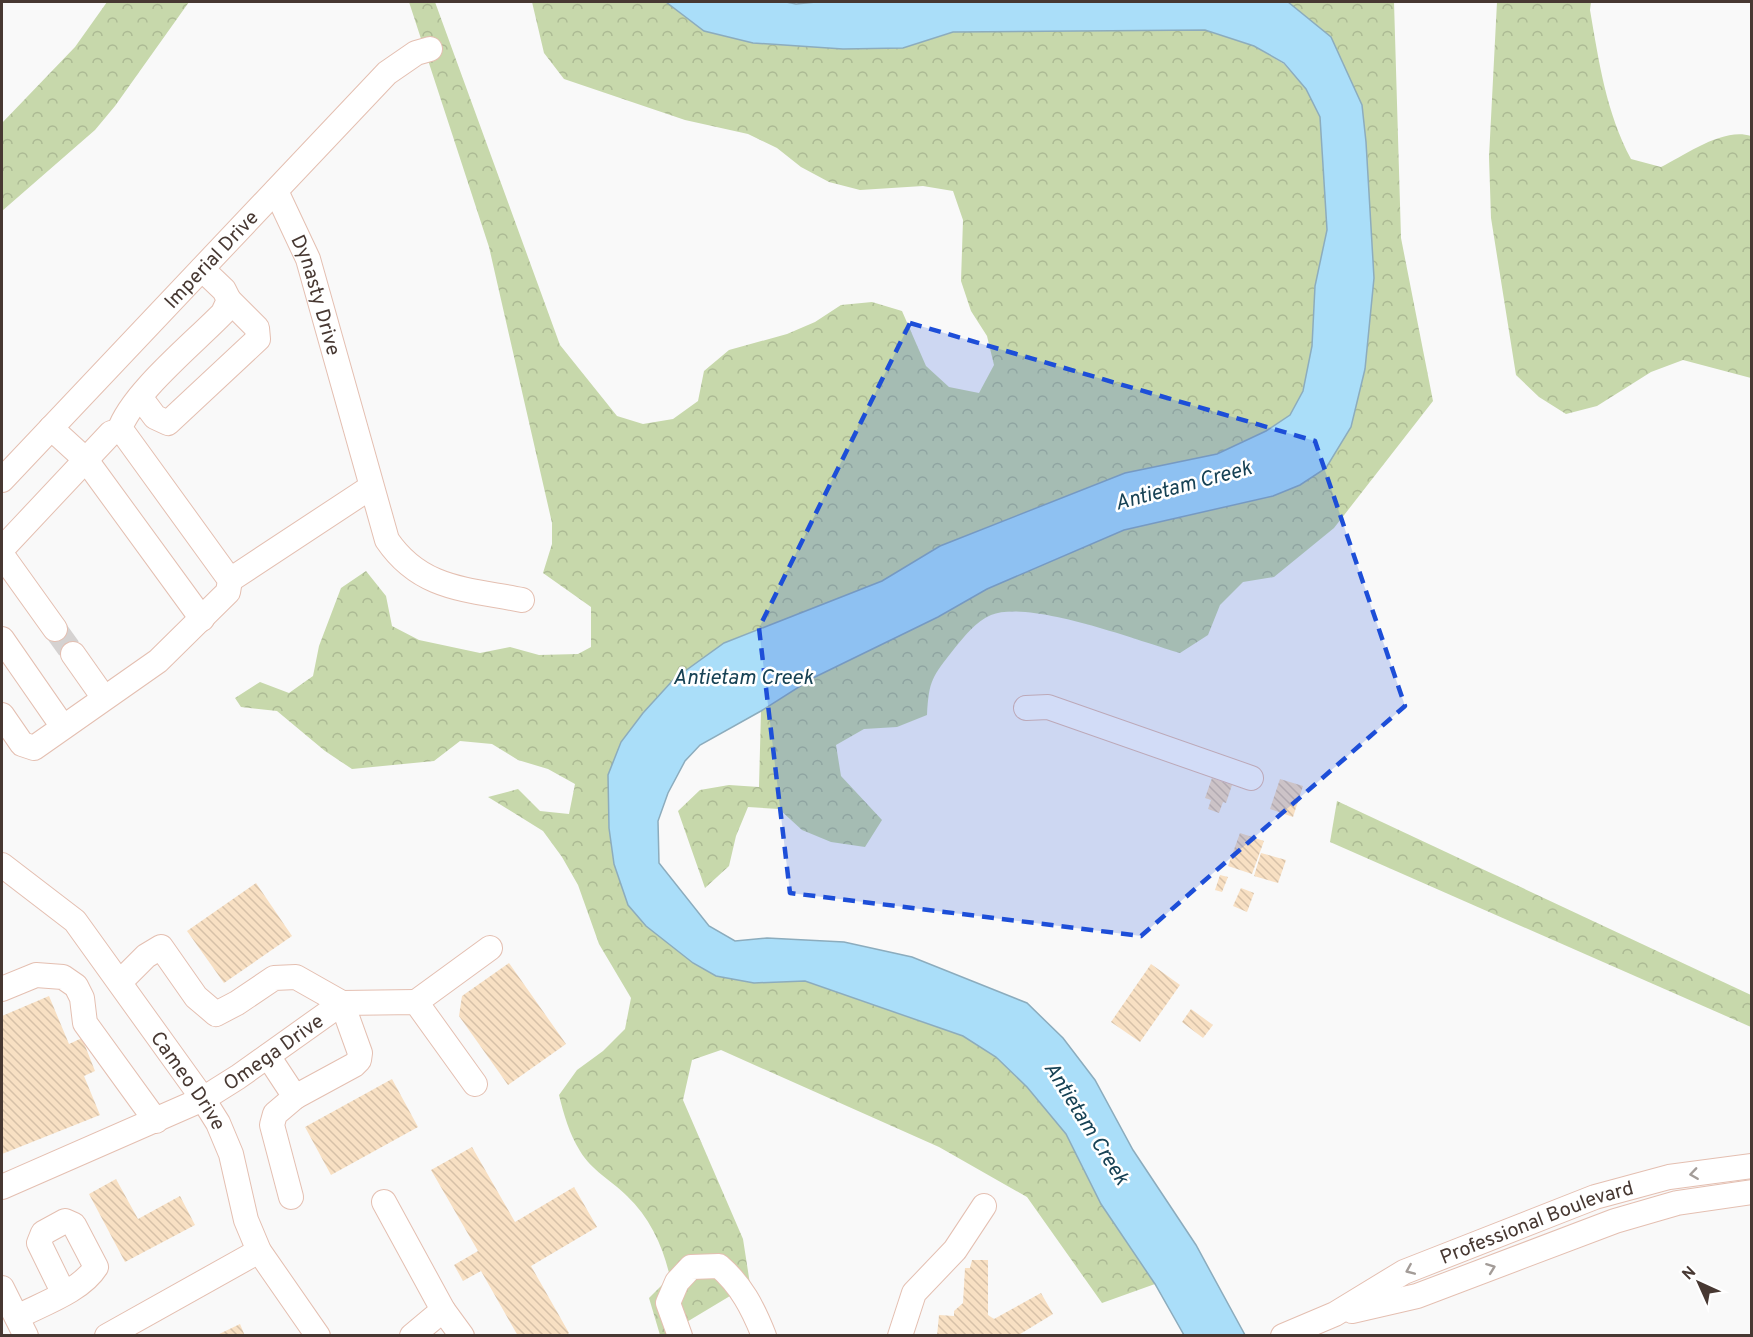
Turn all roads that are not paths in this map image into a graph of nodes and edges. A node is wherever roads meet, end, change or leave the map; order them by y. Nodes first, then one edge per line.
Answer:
1 (430, 49) dead end
2 (276, 191) junction
3 (202, 269) junction
4 (229, 300) junction
5 (140, 397) junction
6 (51, 428) junction
7 (119, 431) junction
8 (86, 460) junction
9 (2, 480) edge
10 (371, 487) junction
11 (2, 549) edge
12 (2, 555) edge
13 (230, 580) junction
14 (522, 600) dead end
15 (202, 619) junction
16 (55, 629) tunnel mouth
17 (2, 639) edge
18 (73, 654) tunnel mouth
19 (104, 698) junction
20 (1026, 708) dead end
21 (2, 715) edge
22 (63, 727) junction
23 (1251, 778) dead end
24 (2, 865) edge
25 (490, 948) dead end
26 (121, 981) junction
27 (2, 989) edge
28 (416, 1002) junction
29 (342, 1003) junction
30 (268, 1056) junction
31 (475, 1083) dead end
32 (296, 1097) junction
33 (203, 1099) junction
34 (156, 1121) junction
35 (1752, 1166) edge
36 (2, 1186) edge
37 (1752, 1192) edge
38 (291, 1197) dead end
39 (384, 1202) dead end
40 (984, 1206) dead end
41 (259, 1251) junction
42 (2, 1288) edge
43 (63, 1292) dead end
44 (443, 1310) junction
45 (1335, 1314) junction
46 (21, 1326) edge
47 (146, 1326) edge
48 (108, 1335) edge
49 (318, 1335) edge
50 (412, 1335) edge
51 (462, 1335) edge
52 (680, 1335) edge
53 (764, 1335) edge
54 (900, 1335) edge
55 (1283, 1335) edge

1 - 2 street, Imperial Drive
2 - 3 street, Imperial Drive
2 - 10 street, Dynasty Drive
3 - 4 street
3 - 6 street, Imperial Drive
4 - 5 street
4 - 5 street
5 - 7 street
6 - 8 street
6 - 9 street, Imperial Drive
7 - 8 street
7 - 13 street
8 - 11 street
8 - 15 street
10 - 13 street
10 - 14 street, Dynasty Drive
12 - 16 street
13 - 15 street
15 - 19 street
17 - 22 street
18 - 19 street
19 - 22 street
20 - 23 street
21 - 22 street
24 - 26 street, Cameo Drive
25 - 28 street
26 - 29 street
26 - 33 street, Cameo Drive
27 - 34 street
28 - 29 street
28 - 31 street
29 - 30 street, Omega Drive
29 - 32 street
30 - 32 street
30 - 33 street, Omega Drive
32 - 38 street
33 - 34 street, Omega Drive
33 - 41 street, Cameo Drive
34 - 36 street, Omega Drive
35 -> 45 street, Professional Boulevard
45 -> 37 street, Professional Boulevard
39 - 44 street
40 - 54 street
41 - 47 street
41 - 49 street, Cameo Drive
42 - 46 street
43 - 46 street
44 - 50 street
44 - 51 street
45 - 55 street, Professional Boulevard
47 - 48 street
52 - 53 street

